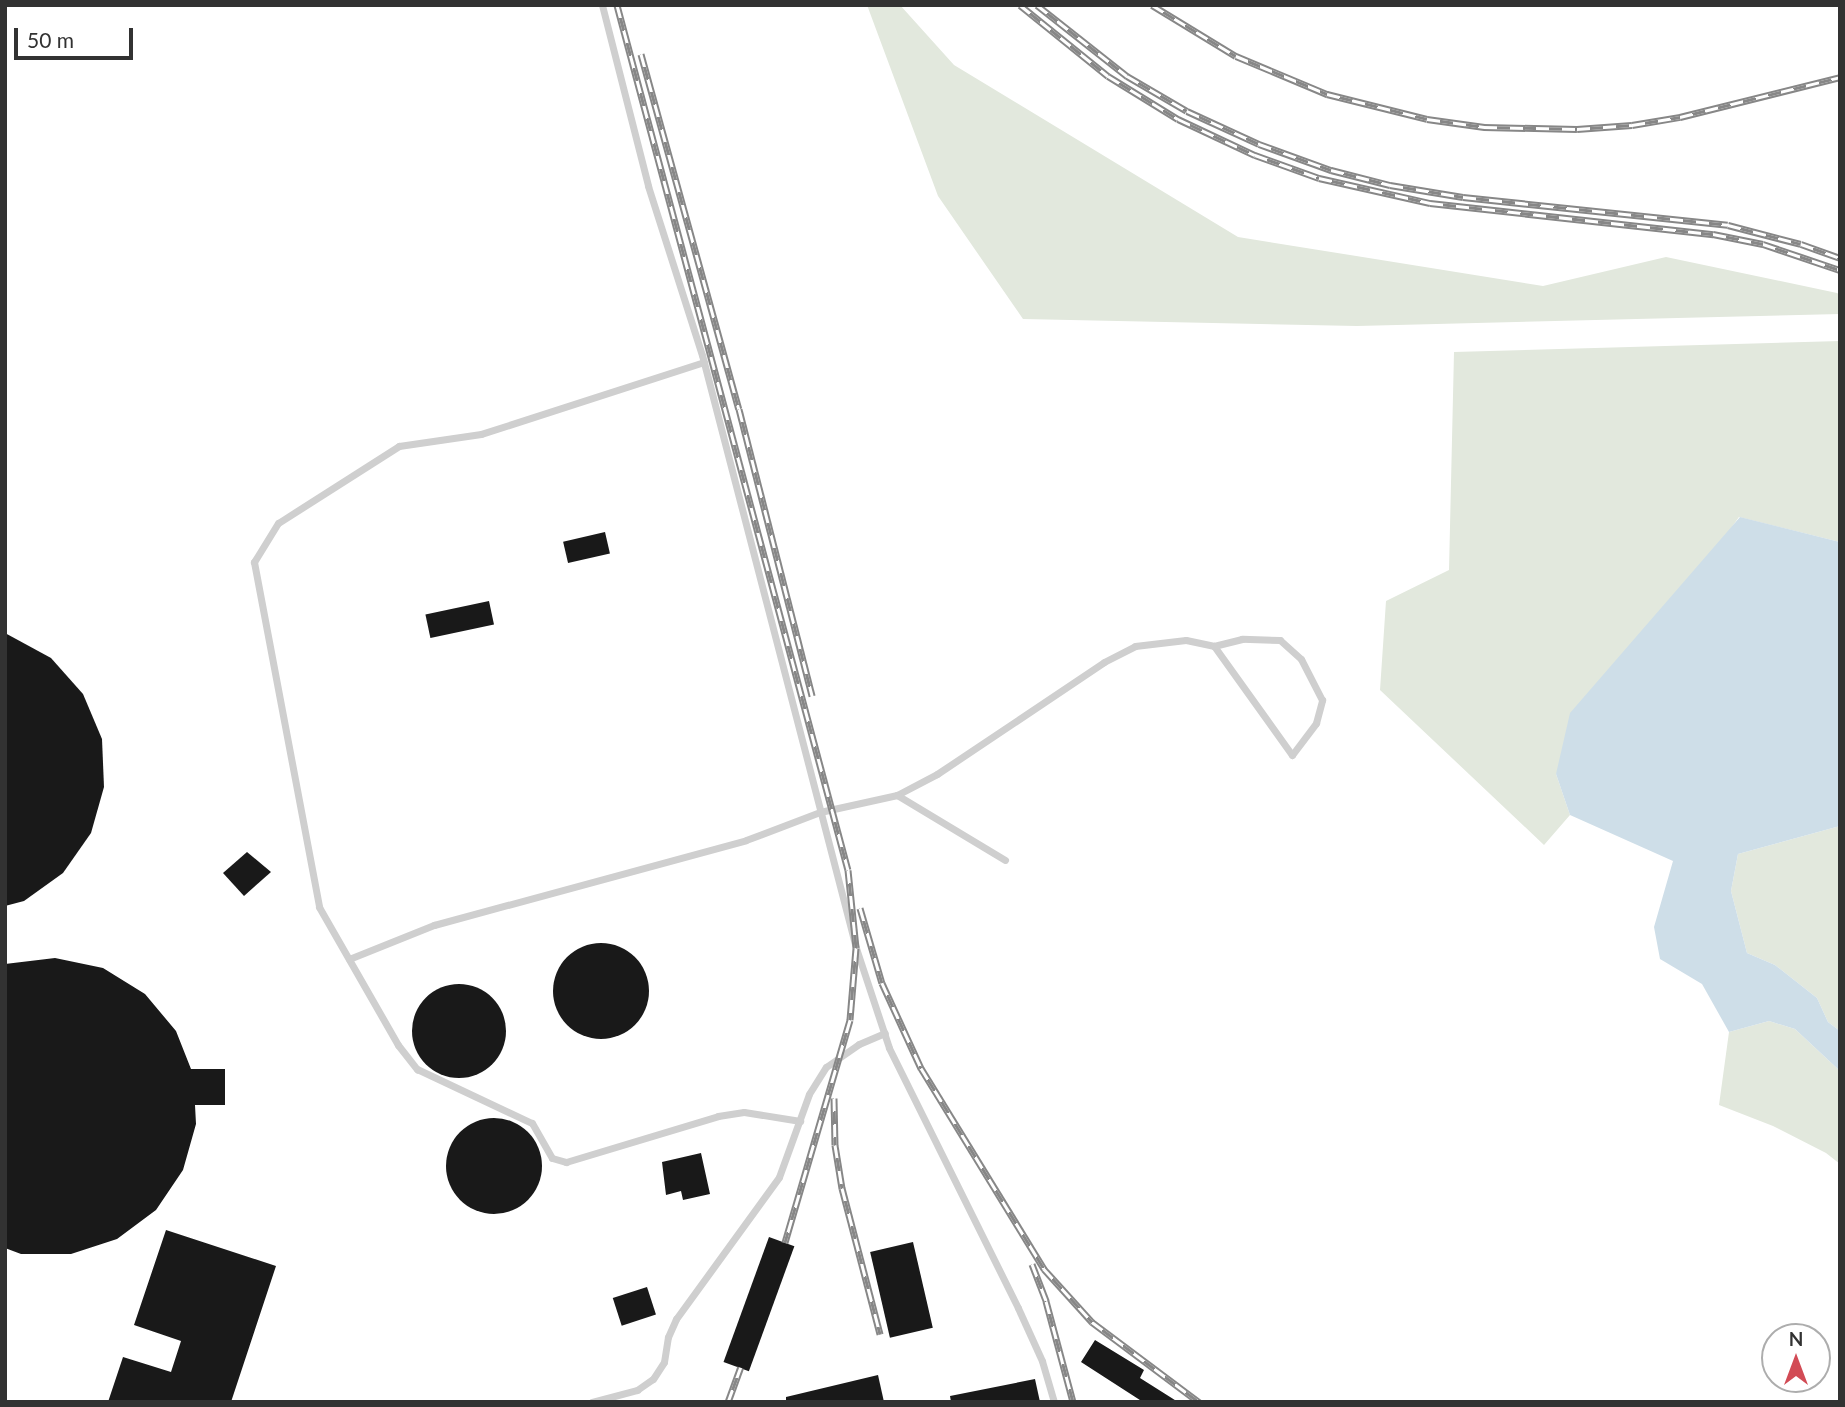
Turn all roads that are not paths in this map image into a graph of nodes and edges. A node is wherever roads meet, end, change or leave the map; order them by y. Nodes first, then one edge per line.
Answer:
1 (602, 5) edge
2 (704, 362) junction
3 (1214, 646) junction
4 (897, 795) junction
5 (820, 812) junction
6 (1005, 860) dead end
7 (349, 959) junction
8 (885, 1033) junction
9 (800, 1121) junction
10 (592, 1402) edge
11 (1054, 1402) edge

1 - 2 lane
2 - 5 lane
2 - 7 lane
3 - 3 lane
3 - 4 lane
4 - 5 lane
4 - 6 lane
5 - 7 lane
5 - 8 lane
7 - 9 lane
8 - 9 lane
8 - 11 lane
9 - 10 lane

